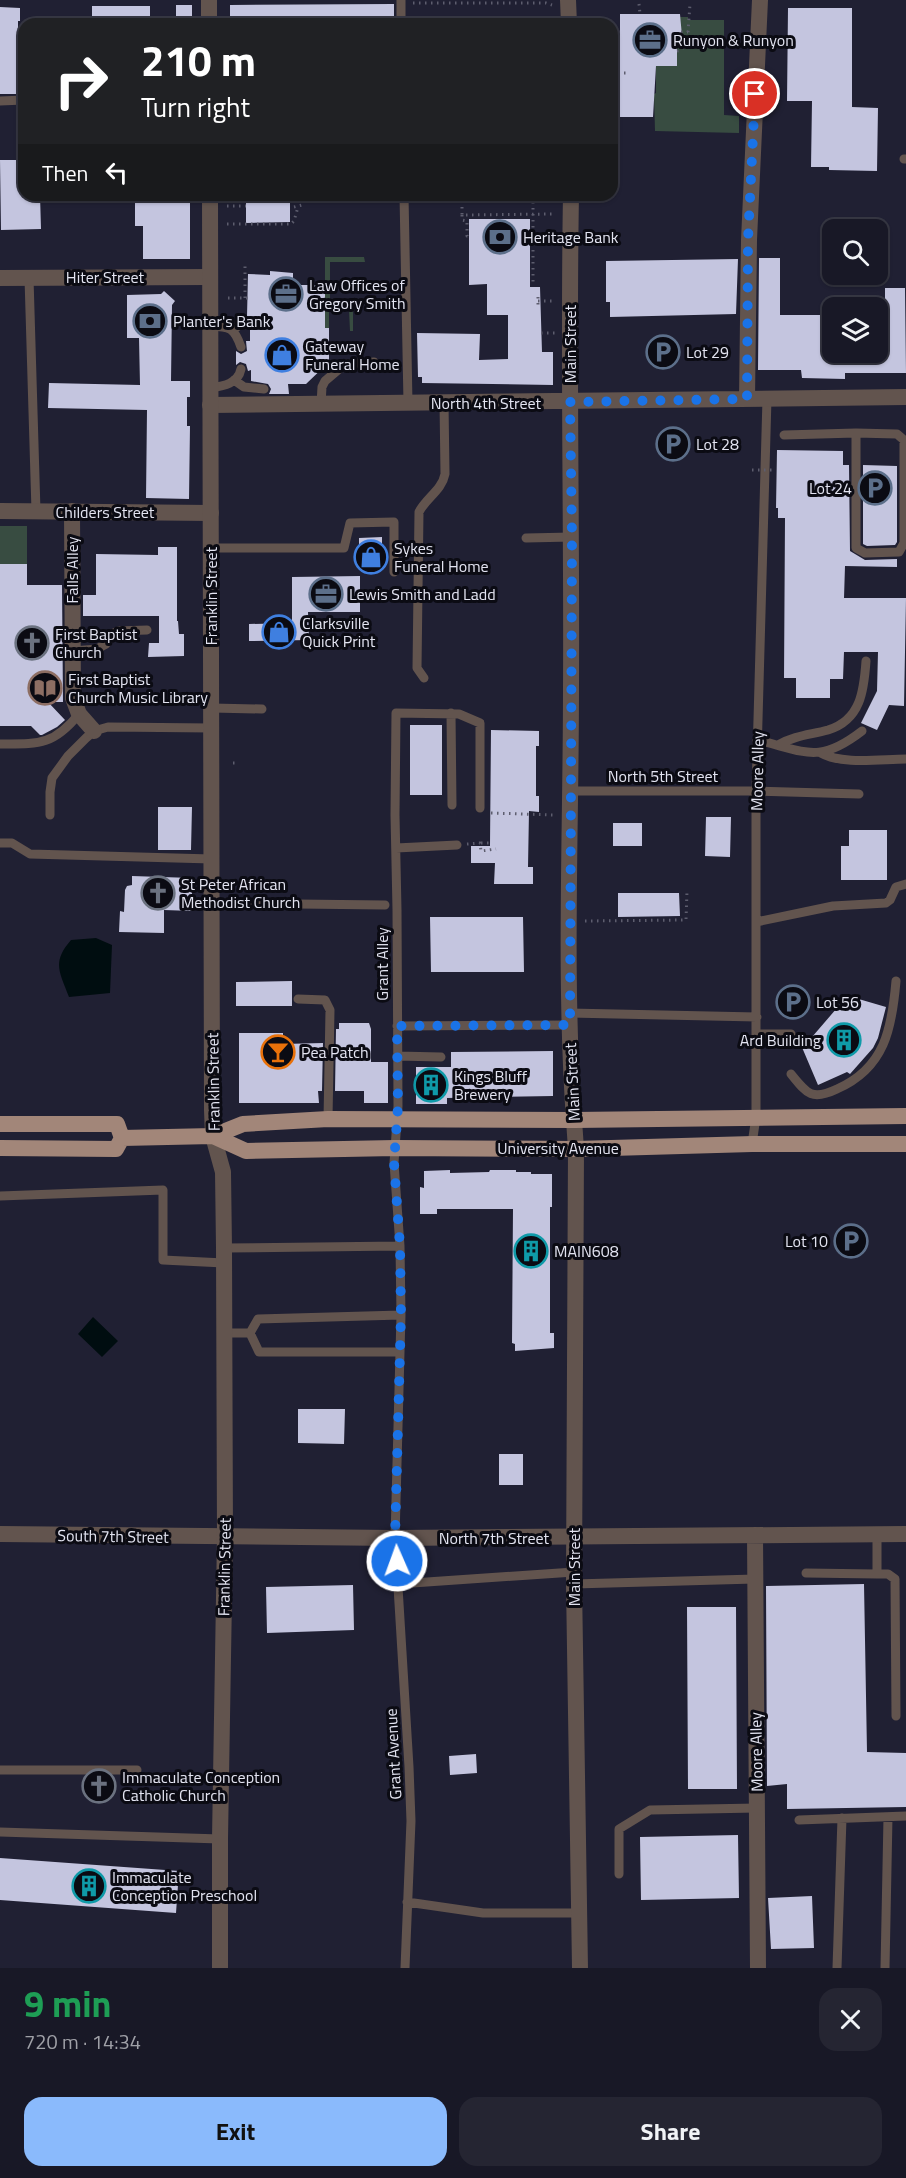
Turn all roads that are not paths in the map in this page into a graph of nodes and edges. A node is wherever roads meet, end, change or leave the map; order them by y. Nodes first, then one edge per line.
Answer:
1 (209, 0) edge
2 (760, 0) edge
3 (401, 1) edge
4 (560, 2) edge
5 (209, 18) edge
6 (401, 18) edge
7 (567, 18) edge
8 (18, 100) edge
9 (0, 101) edge
10 (210, 201) edge
11 (404, 201) edge
12 (571, 201) edge
13 (210, 277) junction
14 (0, 278) edge
15 (29, 278) junction
16 (264, 323) dead end
17 (210, 327) junction
18 (230, 329) junction
19 (241, 347) dead end
20 (374, 362) dead end
21 (241, 369) dead end
22 (234, 380) junction
23 (264, 389) dead end
24 (210, 397) junction
25 (906, 397) edge
26 (767, 398) junction
27 (747, 399) junction
28 (444, 402) junction
29 (570, 402) junction
30 (408, 403) junction
31 (321, 404) junction
32 (856, 433) junction
33 (784, 435) dead end
34 (905, 509) edge
35 (0, 511) edge
36 (36, 511) junction
37 (72, 511) junction
38 (211, 513) junction
39 (572, 537) junction
40 (526, 538) dead end
41 (211, 548) junction
42 (394, 572) dead end
43 (147, 630) dead end
44 (73, 651) junction
45 (866, 661) dead end
46 (424, 678) dead end
47 (212, 708) junction
48 (262, 709) dead end
49 (452, 713) junction
50 (79, 714) junction
51 (212, 728) junction
52 (94, 731) junction
53 (862, 731) dead end
54 (757, 740) junction
55 (0, 744) edge
56 (778, 745) junction
57 (821, 753) junction
58 (906, 759) edge
59 (571, 791) junction
60 (756, 791) junction
61 (859, 794) dead end
62 (452, 806) dead end
63 (480, 808) road end
64 (50, 815) dead end
65 (0, 843) edge
66 (457, 845) dead end
67 (396, 848) junction
68 (212, 859) junction
69 (906, 884) edge
70 (212, 903) junction
71 (385, 904) dead end
72 (756, 922) junction
73 (896, 981) dead end
74 (298, 999) dead end
75 (757, 1017) junction
76 (569, 1019) junction
77 (397, 1026) junction
78 (757, 1034) junction
79 (791, 1034) dead end
80 (397, 1056) junction
81 (441, 1057) dead end
82 (791, 1074) dead end
83 (906, 1116) edge
84 (756, 1117) junction
85 (328, 1119) junction
86 (396, 1120) junction
87 (574, 1120) junction
88 (0, 1124) edge
89 (213, 1136) junction
90 (122, 1138) junction
91 (752, 1144) junction
92 (906, 1144) edge
93 (0, 1148) edge
94 (395, 1148) junction
95 (576, 1149) junction
96 (0, 1196) edge
97 (400, 1246) junction
98 (224, 1255) junction
99 (401, 1314) junction
100 (224, 1333) junction
101 (250, 1333) junction
102 (400, 1352) junction
103 (0, 1534) edge
104 (877, 1534) junction
105 (906, 1534) edge
106 (755, 1535) junction
107 (225, 1537) junction
108 (574, 1537) junction
109 (395, 1538) junction
110 (806, 1574) dead end
111 (877, 1574) junction
112 (574, 1578) junction
113 (755, 1579) junction
114 (398, 1584) junction
115 (896, 1716) dead end
116 (0, 1770) edge
117 (137, 1770) dead end
118 (757, 1808) junction
119 (906, 1816) edge
120 (888, 1817) junction
121 (842, 1818) junction
122 (799, 1820) dead end
123 (0, 1832) edge
124 (220, 1839) junction
125 (619, 1874) dead end
126 (407, 1902) junction
127 (579, 1913) junction
128 (220, 1968) edge
129 (405, 1968) edge
130 (580, 1968) edge
131 (758, 1968) edge
132 (837, 1968) edge
133 (885, 1968) edge

1 - 5 street
2 - 27 street
3 - 6 lane
4 - 7 street
8 - 9 lane
10 - 13 street, Franklin Street
11 - 30 lane
12 - 29 street, Main Street
13 - 15 street, Hiter Street
13 - 17 street, Franklin Street
14 - 15 street, Hiter Street
15 - 36 lane
16 - 18 lane
17 - 18 lane
17 - 24 street, Franklin Street
18 - 19 lane
20 - 31 lane
21 - 22 lane
22 - 23 lane
22 - 24 lane
24 - 31 street, North 4th Street
24 - 38 street, Franklin Street
25 - 26 street, North 4th Street
26 - 27 street, North 4th Street
26 - 54 lane, Moore Alley
27 - 29 street, North 4th Street
28 - 29 street, North 4th Street
28 - 30 street, North 4th Street
28 - 46 lane
29 - 39 street, Main Street
30 - 31 street, North 4th Street
32 - 33 lane
32 - 34 lane
32 - 34 lane
35 - 36 street, Childers Street
36 - 37 street, Childers Street
37 - 38 street, Childers Street
37 - 44 street, Falls Alley
38 - 41 street, Franklin Street
39 - 40 lane
39 - 59 street, Main Street
41 - 42 lane
41 - 47 street, Franklin Street
43 - 44 lane
44 - 50 street, Falls Alley
45 - 56 lane
47 - 48 lane
47 - 51 street, Franklin Street
49 - 62 lane
49 - 63 lane
49 - 67 lane, Grant Alley
50 - 52 street, Falls Alley
50 - 55 lane
51 - 52 lane
51 - 68 street, Franklin Street
52 - 64 lane
53 - 57 lane
54 - 56 lane
54 - 60 lane, Moore Alley
56 - 57 lane
57 - 58 lane
59 - 60 lane, North 5th Street
59 - 76 street, Main Street
60 - 61 lane, North 5th Street
60 - 72 lane, Moore Alley
65 - 68 lane
66 - 67 lane
67 - 77 lane, Grant Alley
68 - 70 street, Franklin Street
69 - 72 lane
70 - 71 lane
70 - 89 street, Franklin Street
72 - 75 lane, Moore Alley
73 - 82 lane
74 - 85 lane
75 - 76 lane
75 - 78 lane, Moore Alley
76 - 77 lane
76 - 87 street, Main Street
77 - 80 lane, Grant Alley
78 - 79 lane
78 - 84 lane, Moore Alley
80 - 81 lane
80 - 86 lane, Grant Alley
83 - 84 main road, University Avenue
84 - 87 main road, University Avenue
84 - 91 lane, Moore Alley
85 - 86 main road, University Avenue
85 - 89 main road, University Avenue
86 - 87 main road, University Avenue
86 - 94 lane, Grant Alley
87 - 95 street, Main Street
88 - 90 main road
89 - 90 main road, University Avenue
89 - 94 main road, University Avenue
89 - 98 street, Franklin Street
90 - 93 main road, University Avenue
91 - 92 main road, University Avenue
91 - 95 main road, University Avenue
94 - 95 main road, University Avenue
94 - 97 lane, Grant Alley
95 - 108 street, Main Street
96 - 98 lane
97 - 98 lane
97 - 99 lane, Grant Alley
98 - 100 street, Franklin Street
99 - 101 lane
99 - 102 lane, Grant Alley
100 - 101 lane
100 - 107 street, Franklin Street
101 - 102 lane
102 - 109 lane, Grant Alley
103 - 107 street, South 7th Street
104 - 105 street, North 7th Street
104 - 106 street, North 7th Street
104 - 111 lane
106 - 108 street, North 7th Street
106 - 113 street, Moore Alley
107 - 109 street, North 7th Street
107 - 124 street, Franklin Street
108 - 109 street, North 7th Street
108 - 112 street, Main Street
109 - 114 lane, Grant Avenue
110 - 111 lane
111 - 115 lane
112 - 113 lane
112 - 114 lane
112 - 127 street, Main Street
113 - 118 street, Moore Alley
114 - 126 lane, Grant Avenue
116 - 117 lane
118 - 125 lane
118 - 131 street, Moore Alley
119 - 120 lane
120 - 121 lane
120 - 133 lane
121 - 122 lane
121 - 132 lane
123 - 124 lane
124 - 128 street, Franklin Street
126 - 127 lane
126 - 129 lane, Grant Avenue
127 - 130 street, Main Street

